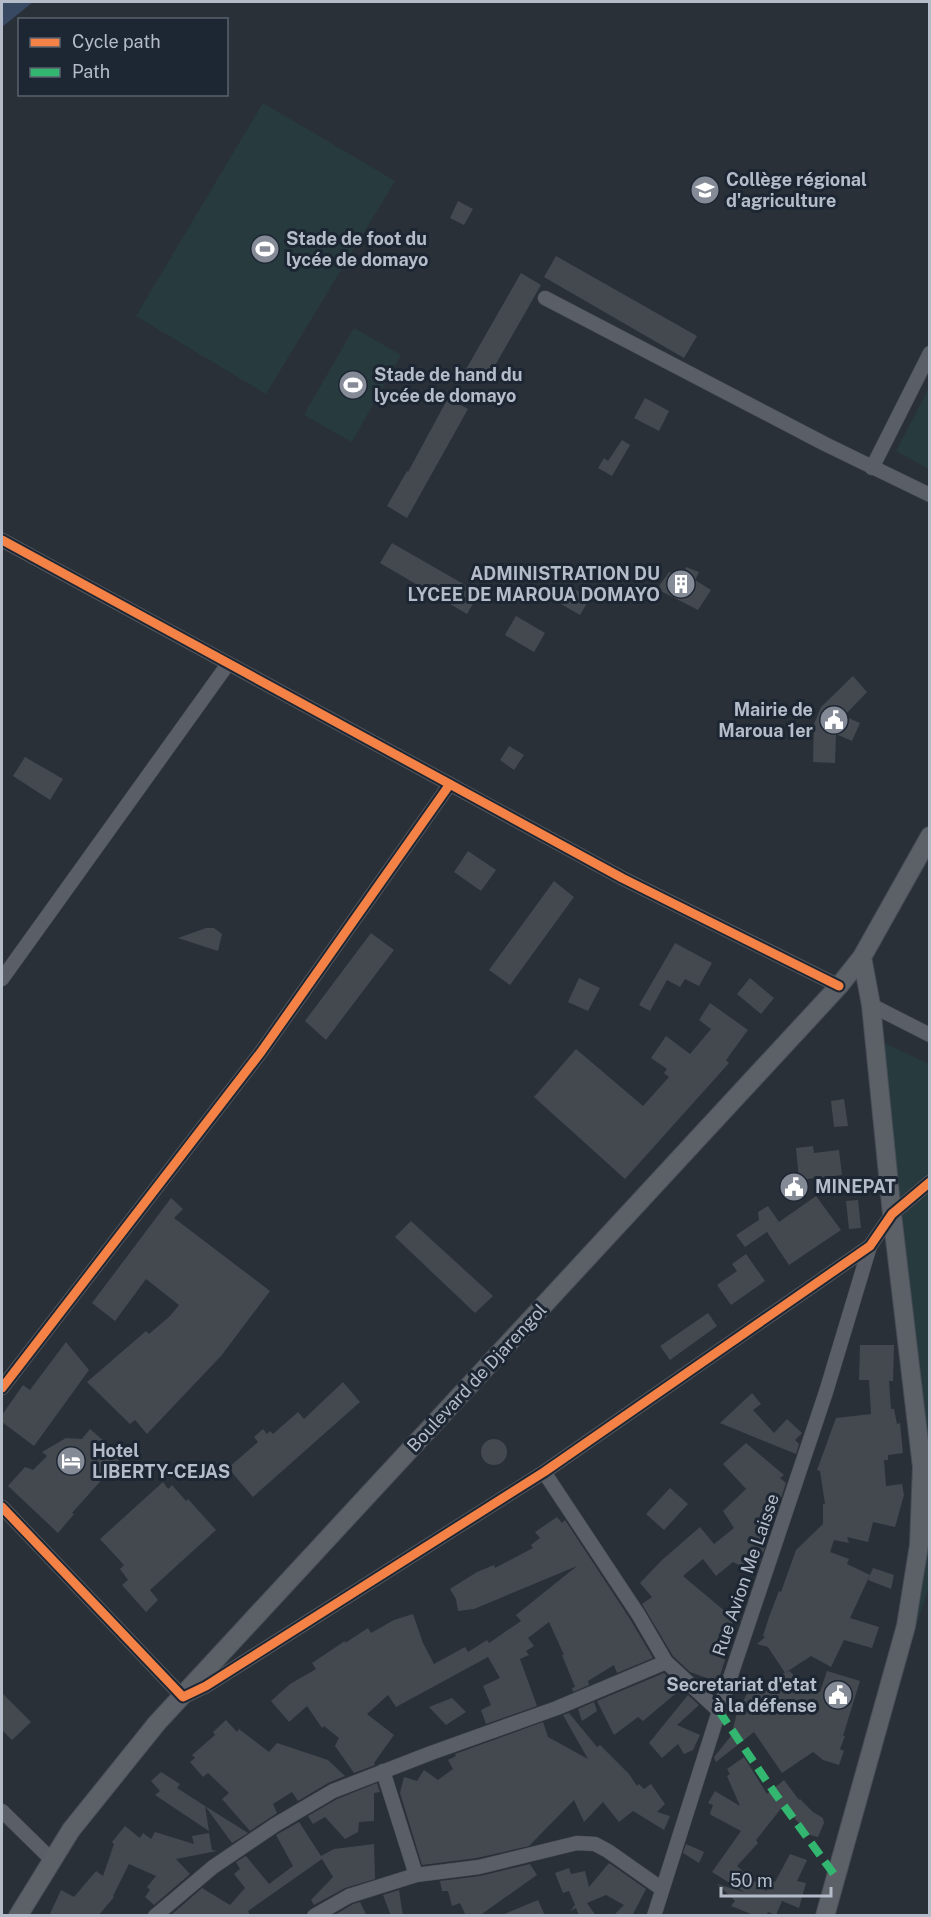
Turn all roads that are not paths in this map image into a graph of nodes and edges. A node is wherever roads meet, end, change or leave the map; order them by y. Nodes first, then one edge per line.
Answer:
1 (545, 298) dead end
2 (930, 353) edge
3 (872, 468) junction
4 (930, 495) edge
5 (2, 540) edge
6 (228, 664) junction
7 (450, 784) junction
8 (930, 836) edge
9 (862, 957) junction
10 (2, 979) edge
11 (839, 986) junction
12 (871, 1005) junction
13 (930, 1035) edge
14 (930, 1182) edge
15 (892, 1214) junction
16 (870, 1246) junction
17 (2, 1388) edge
18 (544, 1472) junction
19 (2, 1507) edge
20 (666, 1662) junction
21 (183, 1697) junction
22 (719, 1711) junction
23 (383, 1772) junction
24 (2, 1811) edge
25 (52, 1860) junction
26 (416, 1875) junction
27 (662, 1889) junction
28 (18, 1916) edge
29 (155, 1916) edge
30 (314, 1916) edge
31 (654, 1916) edge
32 (825, 1916) edge

1 - 3 street
2 - 3 street
3 - 4 street
5 - 6 street
6 - 7 street
6 - 10 street
7 - 11 street
7 - 17 street
8 - 9 main road, Boulevard de Djarengol
9 - 11 main road, Boulevard de Djarengol
9 - 12 main road
11 - 21 main road, Boulevard de Djarengol
12 - 13 street
12 - 15 main road
14 - 15 street
15 - 16 street
15 - 32 main road
16 - 18 street
16 - 22 street, Rue Avion Me Laisse
18 - 20 street
18 - 21 street
19 - 21 street
20 - 22 street
20 - 23 street
21 - 25 main road, Boulevard de Djarengol
22 - 27 street, Rue Avion Me Laisse
23 - 26 street
23 - 29 street
24 - 25 street
25 - 28 main road, Boulevard de Djarengol
26 - 27 street
26 - 30 street
27 - 31 street, Rue Avion Me Laisse

